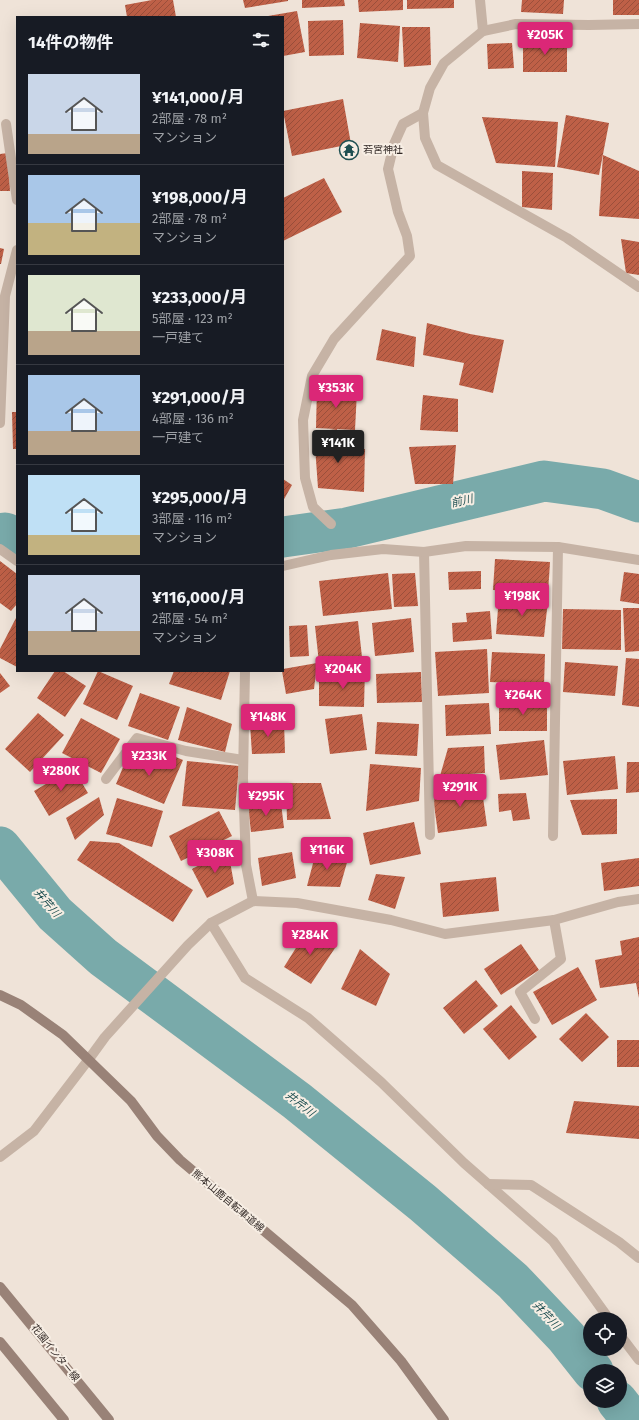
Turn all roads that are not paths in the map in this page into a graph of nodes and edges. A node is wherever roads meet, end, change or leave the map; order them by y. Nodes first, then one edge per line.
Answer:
1 (480, 0) edge
2 (639, 24) edge
3 (483, 32) junction
4 (423, 113) junction
5 (6, 124) dead end
6 (16, 193) edge
7 (16, 254) edge
8 (639, 287) edge
9 (0, 423) edge
10 (331, 524) dead end
11 (558, 547) junction
12 (0, 549) edge
13 (424, 552) junction
14 (16, 560) edge
15 (639, 560) edge
16 (284, 566) edge
17 (245, 672) edge
18 (243, 760) junction
19 (106, 779) dead end
20 (430, 835) dead end
21 (553, 836) dead end
22 (639, 899) edge
23 (253, 901) junction
24 (554, 920) junction
25 (211, 923) junction
26 (0, 995) edge
27 (535, 1019) dead end
28 (89, 1059) junction
29 (0, 1157) edge
30 (488, 1184) junction
31 (639, 1258) edge
32 (0, 1287) edge
33 (604, 1312) edge
34 (0, 1342) edge
35 (627, 1344) edge
36 (639, 1360) edge
37 (64, 1420) edge
38 (109, 1420) edge
39 (444, 1420) edge

1 - 3 street
2 - 3 street
3 - 4 street
4 - 8 street
4 - 10 street
5 - 6 street
7 - 9 street
11 - 13 street
11 - 15 street
11 - 21 street
12 - 14 street
13 - 16 street
13 - 20 street
17 - 18 street
18 - 19 street
18 - 23 street
22 - 24 street
23 - 24 street
23 - 25 street
24 - 27 street
25 - 28 street
25 - 30 street
26 - 28 main road, 熊本山鹿自転車道線
28 - 29 street
28 - 39 main road, 熊本山鹿自転車道線
30 - 31 street
30 - 33 street
32 - 38 main road, 花園インター線
34 - 37 main road
35 - 36 street

